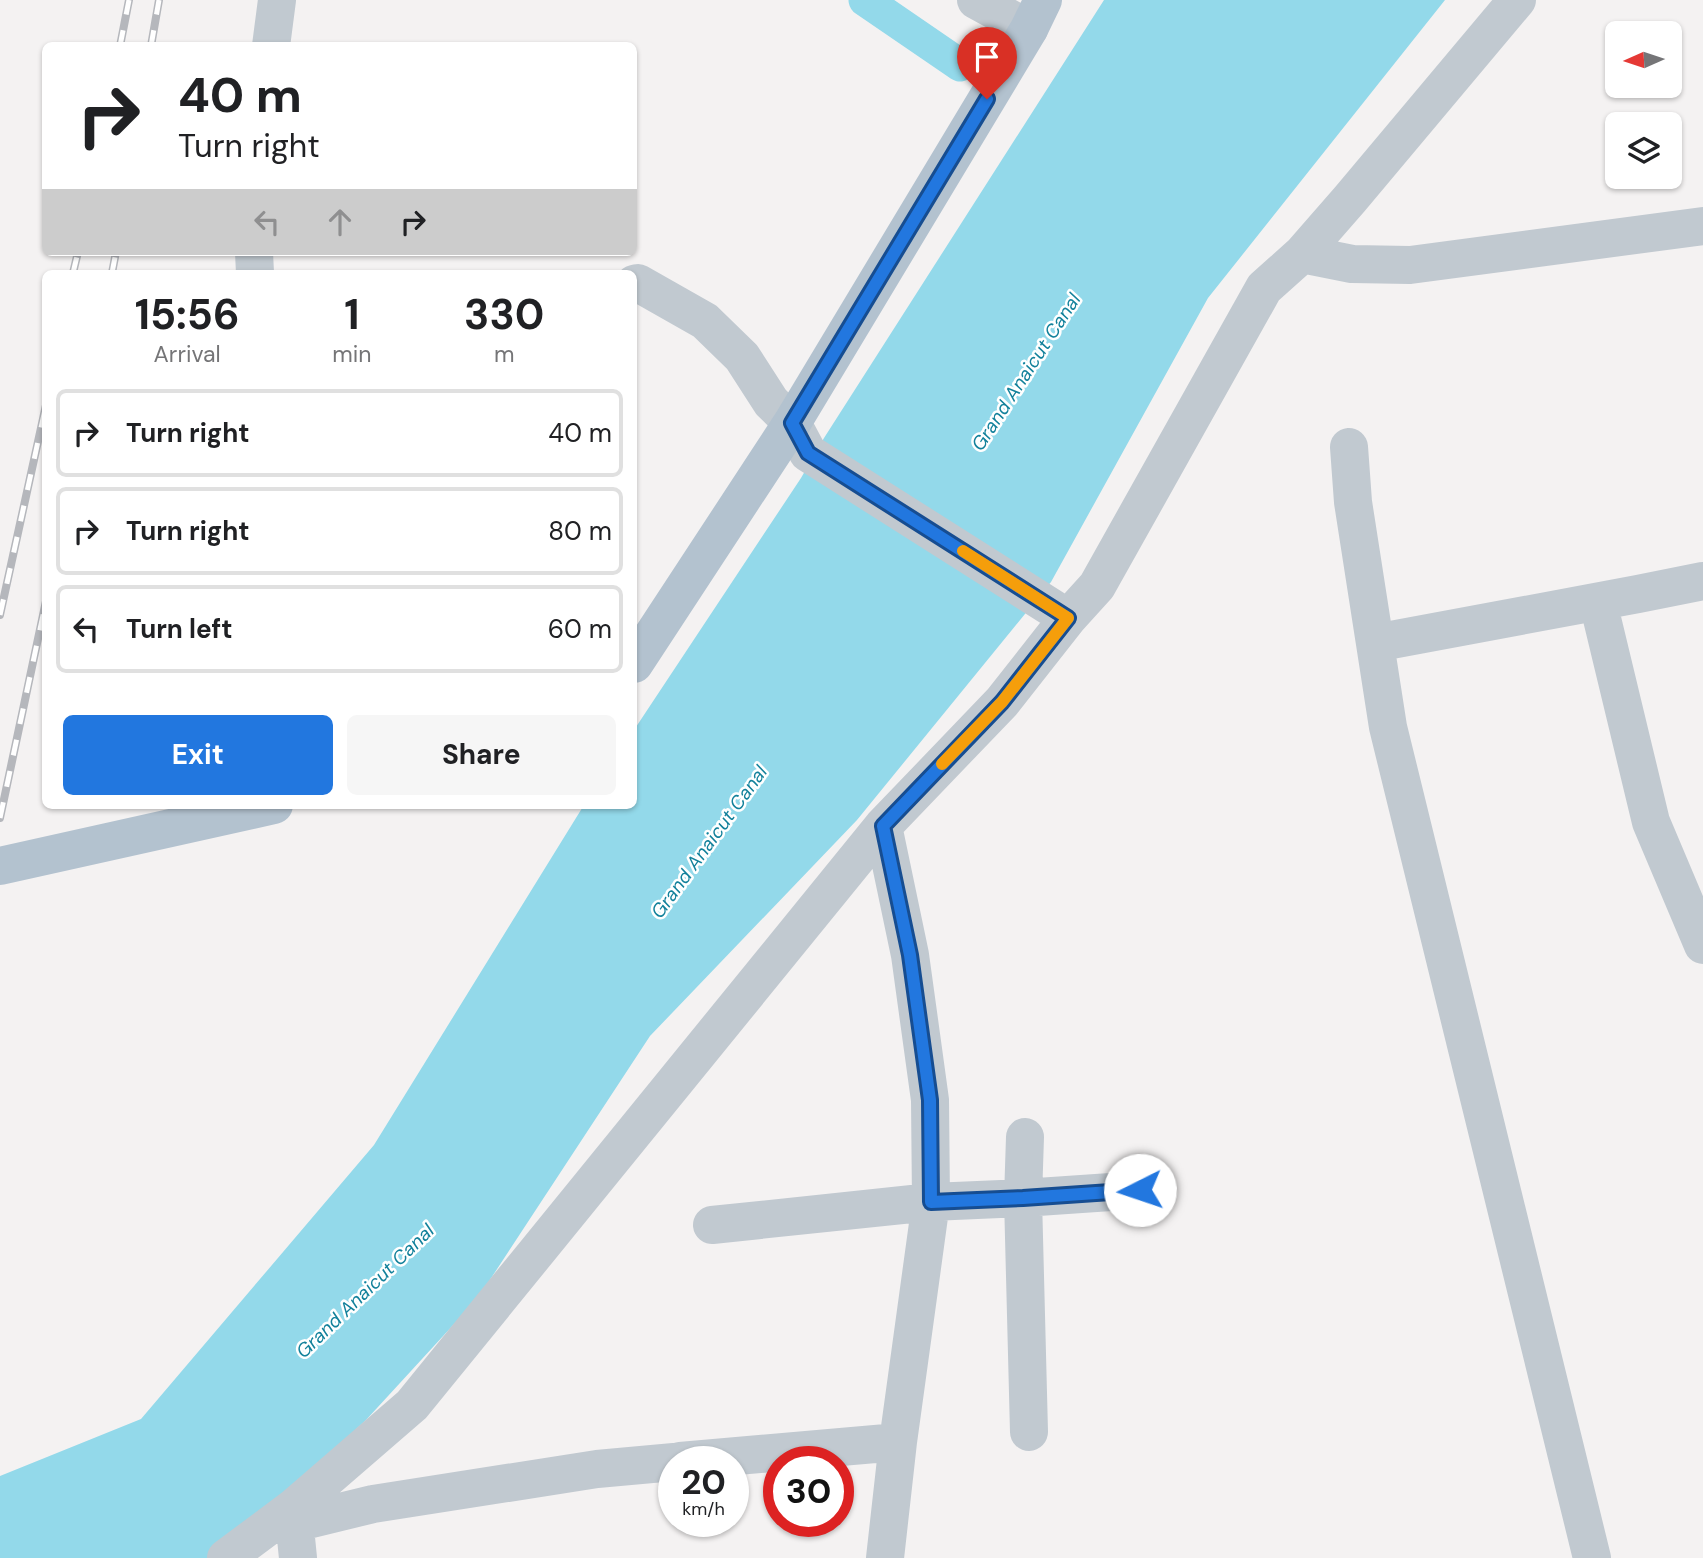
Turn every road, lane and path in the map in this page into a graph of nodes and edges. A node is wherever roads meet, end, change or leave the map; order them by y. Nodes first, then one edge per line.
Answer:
1 (277, 0) edge
2 (976, 0) edge
3 (1517, 0) edge
4 (1036, 14) edge
5 (272, 42) edge
6 (1703, 226) edge
7 (1302, 254) junction
8 (637, 283) edge
9 (800, 438) junction
10 (1349, 447) dead end
11 (1703, 580) edge
12 (1598, 602) junction
13 (1057, 611) junction
14 (1376, 643) junction
15 (637, 660) edge
16 (256, 809) edge
17 (883, 826) junction
18 (0, 866) edge
19 (1703, 945) edge
20 (1025, 1137) dead end
21 (1140, 1190) dead end
22 (1023, 1198) junction
23 (931, 1202) junction
24 (712, 1225) dead end
25 (1029, 1432) dead end
26 (898, 1442) junction
27 (749, 1455) edge
28 (658, 1463) edge
29 (295, 1530) edge
30 (226, 1558) edge
31 (885, 1558) edge
32 (1592, 1558) edge

1 - 5 street
2 - 4 street
3 - 7 street
4 - 9 main road
6 - 7 street
7 - 13 street
8 - 9 street
9 - 13 street
9 - 15 main road
10 - 14 street
11 - 12 street
12 - 14 street
12 - 19 street
13 - 17 street
14 - 32 street
16 - 18 main road
17 - 23 street
17 - 29 street
20 - 22 street
21 - 22 street
22 - 23 street
22 - 25 street
23 - 24 street
23 - 26 street
26 - 27 street
26 - 31 street
28 - 29 street
29 - 30 street

